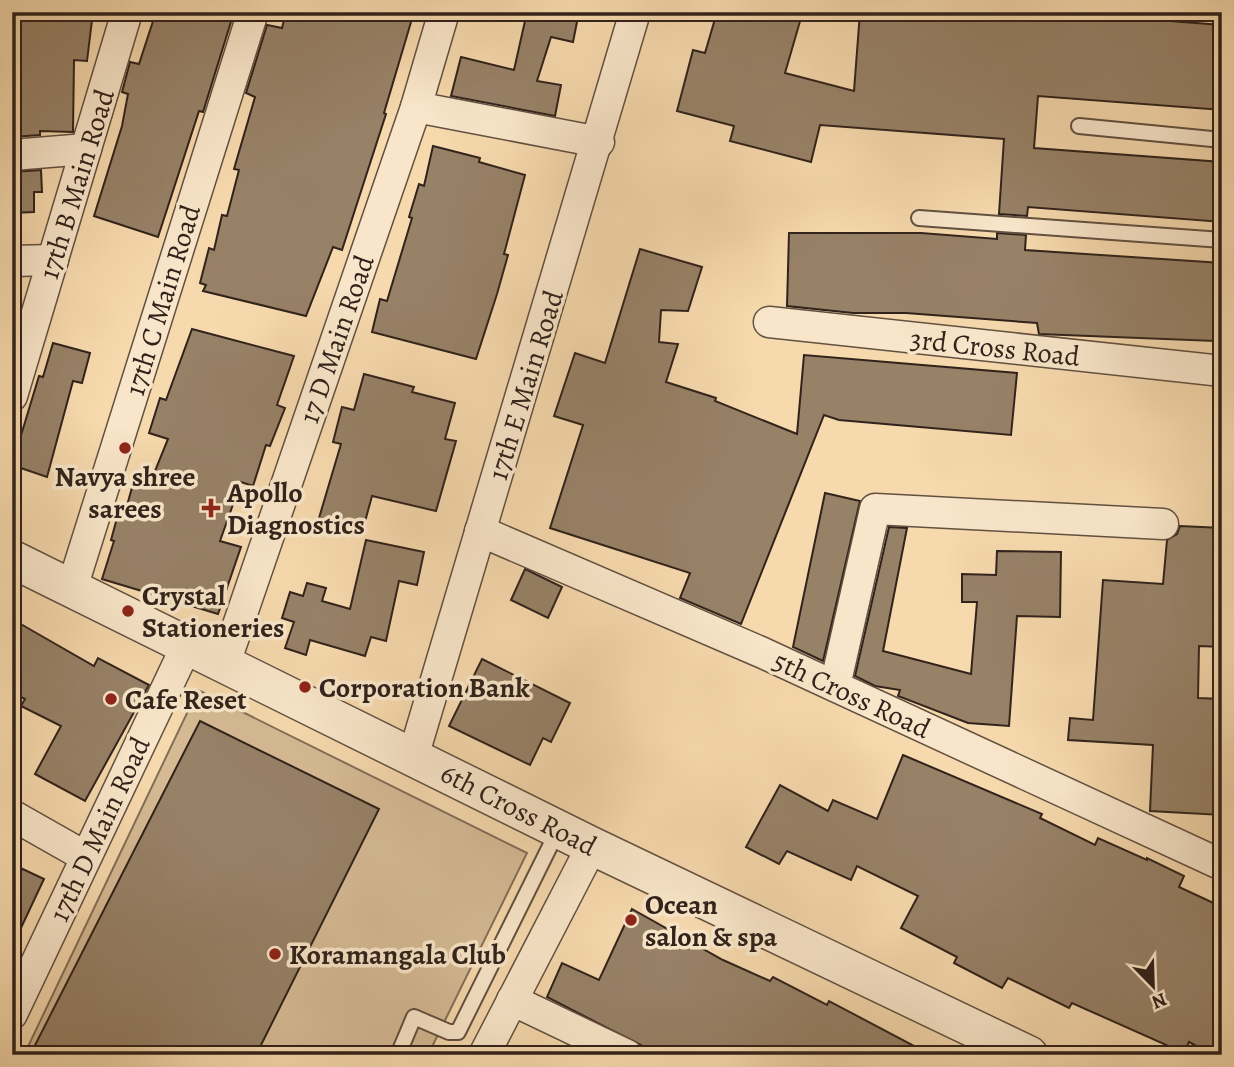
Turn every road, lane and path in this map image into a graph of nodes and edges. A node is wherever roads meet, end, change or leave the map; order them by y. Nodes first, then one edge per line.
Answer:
1 (127, 12) edge
2 (253, 12) edge
3 (444, 12) edge
4 (635, 12) edge
5 (416, 107) junction
6 (1079, 127) dead end
7 (1222, 140) edge
8 (599, 142) junction
9 (86, 149) junction
10 (12, 155) edge
11 (919, 218) dead end
12 (1222, 240) edge
13 (53, 260) junction
14 (12, 261) edge
15 (769, 322) dead end
16 (1222, 371) edge
17 (12, 396) edge
18 (1163, 524) dead end
19 (480, 531) junction
20 (12, 559) edge
21 (72, 588) junction
22 (187, 645) junction
23 (225, 663) junction
24 (835, 686) junction
25 (414, 757) junction
26 (12, 816) edge
27 (558, 829) junction
28 (592, 846) junction
29 (86, 858) junction
30 (1222, 864) edge
31 (512, 1000) junction
32 (12, 1014) edge
33 (398, 1055) edge
34 (484, 1055) edge
35 (627, 1055) edge
36 (1029, 1055) edge

1 - 9 street, 17th B Main Road
2 - 21 street, 17th C Main Road
3 - 5 street, 17 D Main Road
4 - 8 street, 17th E Main Road
5 - 8 street
5 - 23 street, 17 D Main Road
6 - 7 lane
8 - 19 street, 17th E Main Road
9 - 10 street
9 - 13 street, 17th B Main Road
11 - 12 lane
13 - 14 street
13 - 17 street, 17th B Main Road
15 - 16 street, 3rd Cross Road
18 - 24 street
19 - 24 street, 5th Cross Road
19 - 25 street, 17th E Main Road
20 - 21 street, 6th Cross Road
21 - 22 street, 6th Cross Road
22 - 23 street, 6th Cross Road
22 - 29 street, 17th D Main Road
23 - 25 street, 6th Cross Road
24 - 30 street, 5th Cross Road
25 - 27 street, 6th Cross Road
26 - 29 street
27 - 28 street, 6th Cross Road
27 - 33 lane
28 - 31 street
28 - 36 street, 6th Cross Road
29 - 32 street, 17th D Main Road
31 - 34 street
31 - 35 street

